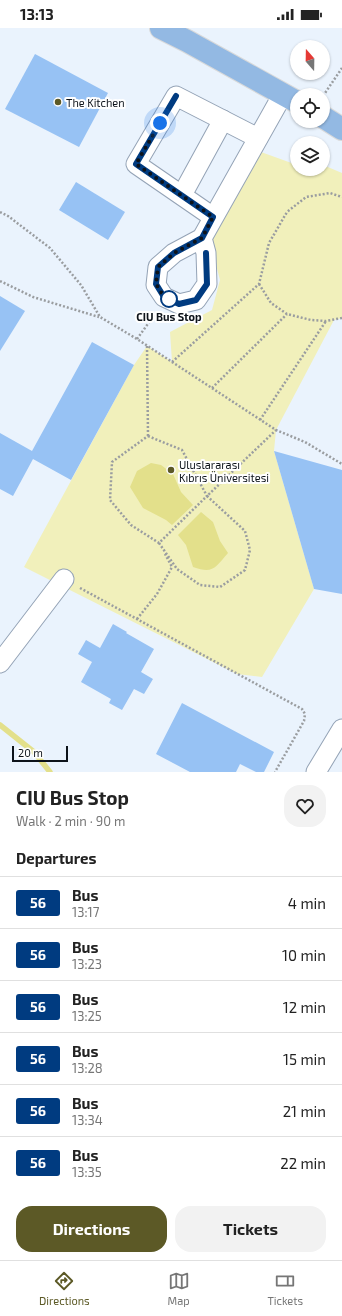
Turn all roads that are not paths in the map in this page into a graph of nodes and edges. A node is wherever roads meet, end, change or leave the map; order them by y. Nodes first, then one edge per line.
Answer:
1 (161, 28) edge
2 (290, 98) edge
3 (223, 120) junction
4 (330, 121) edge
5 (342, 129) edge
6 (258, 138) junction
7 (182, 195) junction
8 (213, 217) junction
9 (202, 238) junction
10 (64, 579) road end
11 (1, 658) edge
12 (342, 729) edge
13 (316, 772) edge

1 - 2 main road
2 - 6 lane
3 - 6 lane
3 - 7 lane
3 - 7 lane
4 - 5 main road
6 - 8 lane
7 - 8 lane
8 - 9 lane
9 - 9 lane
10 - 11 lane
12 - 13 lane

